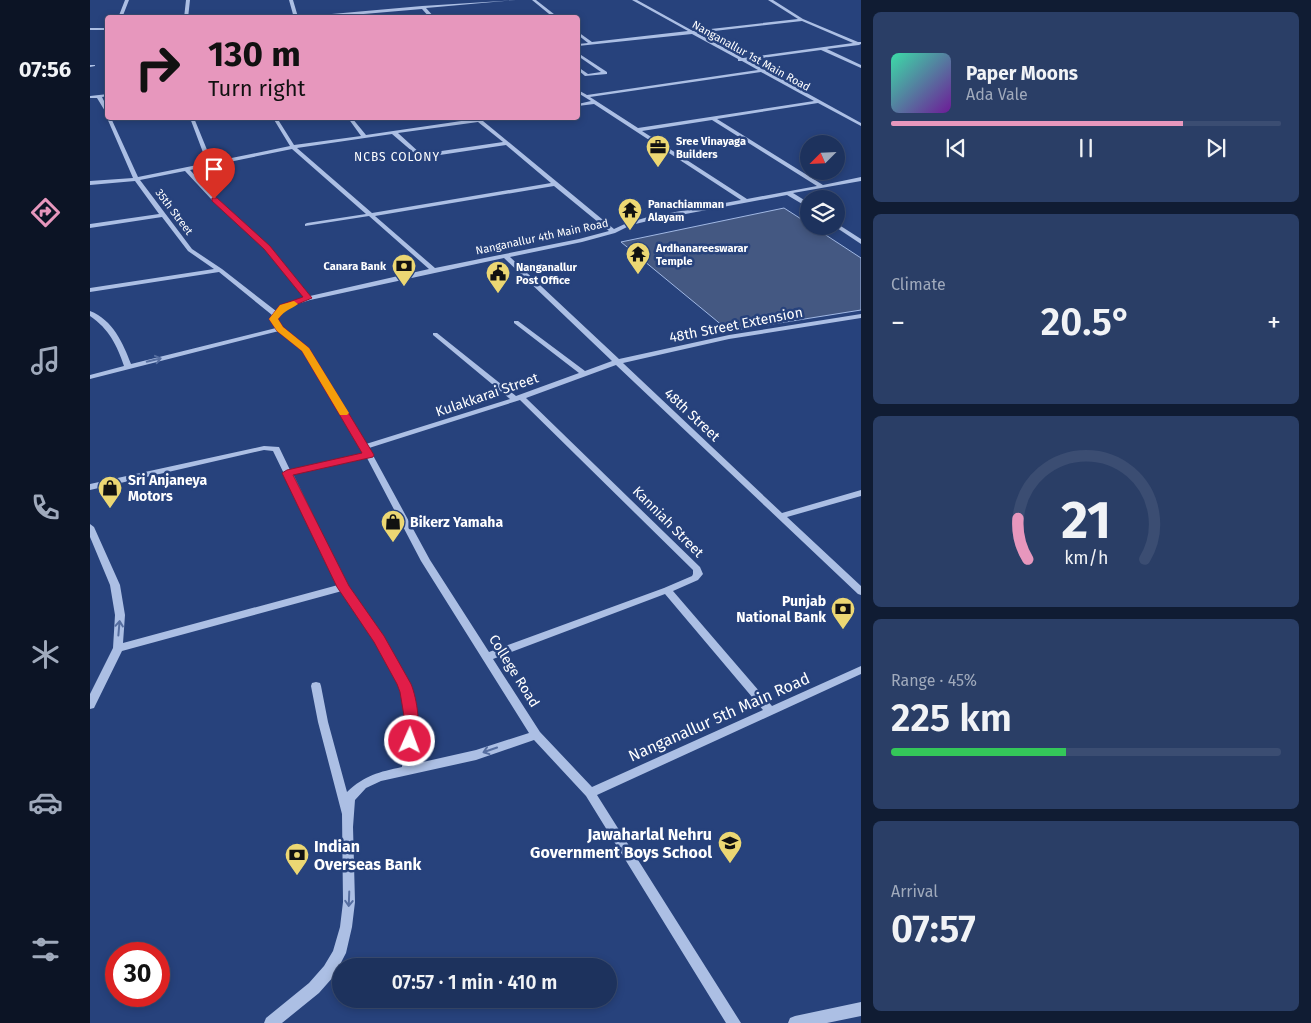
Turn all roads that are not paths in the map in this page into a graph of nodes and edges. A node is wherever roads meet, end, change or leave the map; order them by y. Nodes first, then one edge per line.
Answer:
1 (127, 0) edge
2 (188, 0) edge
3 (291, 0) edge
4 (514, 0) edge
5 (534, 0) edge
6 (634, 0) edge
7 (770, 0) edge
8 (422, 7) junction
9 (121, 15) edge
10 (186, 15) edge
11 (296, 15) edge
12 (339, 15) edge
13 (430, 15) edge
14 (553, 15) edge
15 (802, 20) junction
16 (105, 28) edge
17 (90, 30) edge
18 (691, 33) junction
19 (580, 35) edge
20 (591, 43) junction
21 (860, 44) edge
22 (580, 45) edge
23 (822, 49) junction
24 (580, 55) edge
25 (740, 60) junction
26 (861, 67) edge
27 (580, 70) edge
28 (759, 70) junction
29 (580, 92) edge
30 (105, 95) edge
31 (99, 96) junction
32 (586, 96) junction
33 (90, 97) edge
34 (595, 102) junction
35 (818, 102) junction
36 (580, 104) edge
37 (105, 109) edge
38 (714, 119) junction
39 (110, 120) edge
40 (193, 120) edge
41 (276, 120) edge
42 (352, 120) edge
43 (471, 120) edge
44 (479, 120) edge
45 (861, 125) edge
46 (637, 130) junction
47 (393, 132) junction
48 (364, 136) junction
49 (507, 144) junction
50 (294, 147) junction
51 (210, 164) junction
52 (186, 169) junction
53 (136, 179) junction
54 (861, 179) edge
55 (90, 183) edge
56 (555, 184) junction
57 (820, 186) junction
58 (789, 193) junction
59 (745, 200) junction
60 (800, 200) edge
61 (370, 214) junction
62 (163, 215) junction
63 (306, 225) dead end
64 (90, 226) edge
65 (845, 231) edge
66 (614, 232) junction
67 (861, 242) edge
68 (505, 256) junction
69 (220, 270) junction
70 (434, 270) junction
71 (90, 290) edge
72 (308, 298) junction
73 (90, 314) edge
74 (275, 314) junction
75 (861, 316) edge
76 (516, 322) dead end
77 (280, 329) junction
78 (435, 334) dead end
79 (617, 362) junction
80 (128, 367) junction
81 (583, 373) junction
82 (90, 377) edge
83 (518, 398) junction
84 (367, 451) junction
85 (287, 473) junction
86 (90, 487) edge
87 (861, 493) edge
88 (780, 516) junction
89 (90, 527) edge
90 (344, 587) junction
91 (668, 590) junction
92 (861, 592) edge
93 (118, 648) junction
94 (487, 657) junction
95 (861, 670) edge
96 (316, 686) dead end
97 (90, 705) edge
98 (770, 711) junction
99 (536, 735) junction
100 (408, 769) junction
101 (590, 793) junction
102 (349, 798) joint
103 (347, 812) junction
104 (861, 1009) edge
105 (270, 1023) edge
106 (734, 1023) edge
107 (795, 1023) edge

1 - 9 street
2 - 10 street
3 - 11 street
4 - 8 street
5 - 14 street
6 - 18 street, Nanganallur 1st Main Road
7 - 15 street
8 - 12 street
8 - 13 street
15 - 18 street
15 - 21 street
16 - 17 street
18 - 20 street
18 - 25 street, Nanganallur 1st Main Road
19 - 20 street
20 - 22 street
21 - 23 street
23 - 25 street
23 - 26 street
24 - 27 street
25 - 28 street, Nanganallur 1st Main Road
28 - 32 street
28 - 35 street, Nanganallur 1st Main Road
29 - 32 street
30 - 31 street
31 - 33 street
31 - 37 street, 35th Street
32 - 34 street
34 - 36 street
34 - 46 street
35 - 38 street
35 - 45 street, Nanganallur 1st Main Road
38 - 46 street
38 - 57 street
39 - 53 street, 35th Street
40 - 51 street
41 - 50 street
42 - 48 street
43 - 47 street
44 - 49 street
46 - 59 street
47 - 48 street
47 - 49 street
48 - 50 street
49 - 56 street
50 - 51 street
50 - 61 street
51 - 52 street
52 - 53 street
52 - 72 street
53 - 55 street
53 - 62 street, 35th Street
54 - 57 street, Nanganallur 4th Main Road
56 - 61 street
56 - 66 street
57 - 58 street, Nanganallur 4th Main Road
58 - 59 street, Nanganallur 4th Main Road
58 - 60 street
59 - 66 street, Nanganallur 4th Main Road
61 - 63 street
61 - 70 street
62 - 64 street
62 - 69 street, 35th Street
65 - 67 street
66 - 68 street, Nanganallur 4th Main Road
68 - 70 street, Nanganallur 4th Main Road
68 - 79 street, 48th Street
69 - 71 street
69 - 74 street, 35th Street
70 - 72 street, Nanganallur 4th Main Road
72 - 74 street, Nanganallur 4th Main Road
73 - 80 street
74 - 77 street
75 - 79 street, 48th Street Extension
76 - 81 street
80 -> 77 street
77 - 84 street, College Road
78 - 83 street
79 - 81 street, Kulakkarai Street
79 - 88 street, 48th Street
80 - 82 street
81 - 83 street, Kulakkarai Street
83 - 84 street, Kulakkarai Street
83 - 91 street, Kanniah Street
84 - 85 street
84 - 94 street, College Road
85 - 86 street
85 - 90 street
87 - 88 street
88 - 92 street, 48th Street
93 -> 89 street
90 - 93 street
90 - 100 street
91 - 94 street
91 - 98 street
93 - 97 street
94 - 99 street, College Road
95 - 98 street, Nanganallur 5th Main Road
96 - 103 street
98 - 101 street, Nanganallur 5th Main Road
99 -> 100 street
99 - 101 street, College Road
100 - 102 street
101 - 106 street, College Road
102 - 103 street
103 -> 105 street
104 - 107 street

